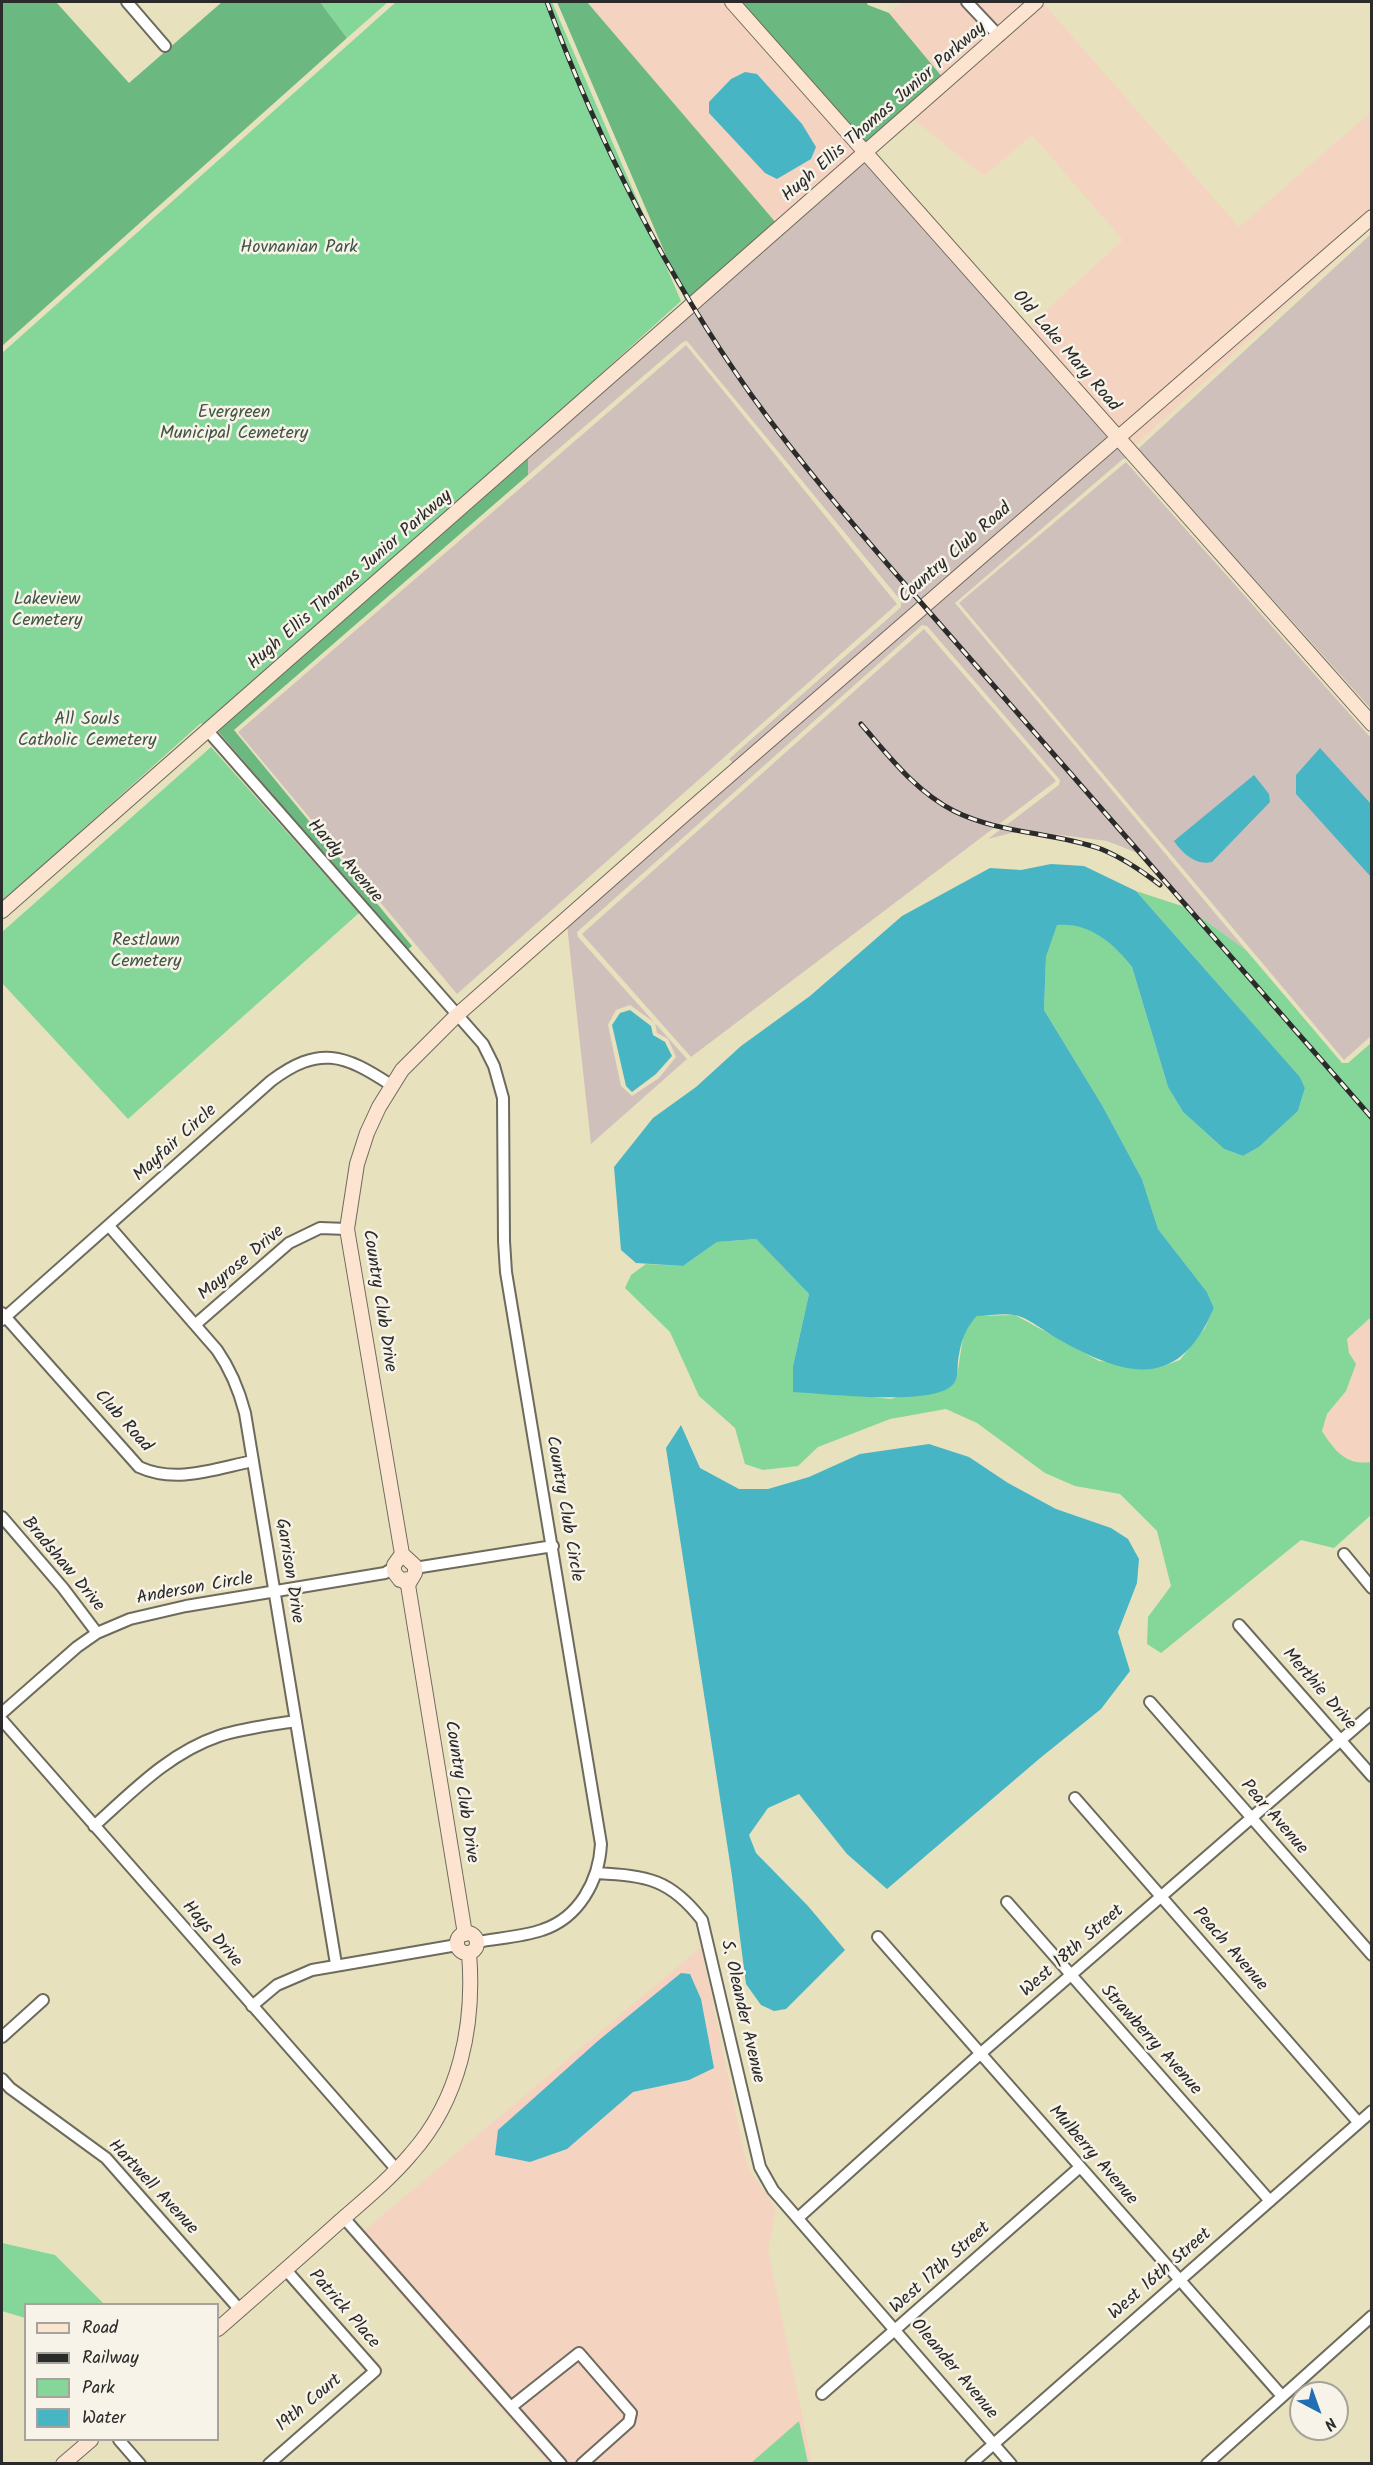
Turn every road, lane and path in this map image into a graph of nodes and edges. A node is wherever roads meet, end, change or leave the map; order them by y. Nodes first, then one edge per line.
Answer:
1 (732, 2) edge
2 (967, 2) edge
3 (1036, 2) edge
4 (133, 4) edge
5 (999, 36) junction
6 (165, 46) dead end
7 (864, 154) junction
8 (1371, 217) edge
9 (1116, 437) junction
10 (1371, 724) edge
11 (208, 731) junction
12 (2, 911) edge
13 (565, 920) joint
14 (456, 1016) junction
15 (391, 1085) junction
16 (109, 1226) junction
17 (347, 1229) junction
18 (3, 1317) edge
19 (196, 1324) junction
20 (253, 1461) junction
21 (2, 1517) edge
22 (552, 1546) junction
23 (1344, 1554) dead end
24 (405, 1570) junction
25 (1371, 1588) edge
26 (274, 1592) junction
27 (1239, 1625) dead end
28 (97, 1634) junction
29 (1150, 1702) dead end
30 (2, 1713) edge
31 (1371, 1713) edge
32 (2, 1720) edge
33 (296, 1720) junction
34 (1340, 1741) junction
35 (1371, 1776) edge
36 (1075, 1798) dead end
37 (1252, 1818) junction
38 (94, 1826) junction
39 (597, 1873) junction
40 (1161, 1897) junction
41 (1007, 1902) dead end
42 (878, 1936) dead end
43 (467, 1944) junction
44 (1371, 1955) edge
45 (336, 1964) junction
46 (1070, 1976) junction
47 (43, 2000) dead end
48 (252, 2006) junction
49 (2, 2037) edge
50 (980, 2054) junction
51 (2, 2079) edge
52 (1371, 2111) edge
53 (1358, 2122) junction
54 (1080, 2167) junction
55 (398, 2170) junction
56 (1270, 2201) junction
57 (344, 2218) junction
58 (798, 2218) junction
59 (286, 2270) junction
60 (1179, 2281) junction
61 (240, 2310) junction
62 (1371, 2316) edge
63 (219, 2328) edge
64 (897, 2330) junction
65 (375, 2371) joint
66 (822, 2394) dead end
67 (1282, 2396) junction
68 (511, 2408) junction
69 (89, 2441) edge
70 (121, 2441) edge
71 (994, 2444) junction
72 (63, 2463) edge
73 (141, 2463) edge
74 (269, 2463) edge
75 (561, 2463) edge
76 (582, 2463) edge
77 (971, 2463) edge
78 (1011, 2463) edge
79 (1207, 2463) edge

1 - 7 street, Old Lake Mary Road
2 - 5 street
3 - 5 street, Hugh Ellis Thomas Junior Parkway
4 - 6 street
5 - 7 street, Hugh Ellis Thomas Junior Parkway
7 - 9 street, Old Lake Mary Road
7 - 11 street, Hugh Ellis Thomas Junior Parkway
8 - 9 street, Country Club Road
9 - 10 street, Old Lake Mary Road
9 - 13 street, Country Club Road
11 - 12 street, Hugh Ellis Thomas Junior Parkway
11 - 14 street, Hardy Avenue
13 - 14 street, Country Club Drive
14 - 15 street, Country Club Drive
14 - 22 street, Country Club Circle
15 - 16 street, Mayfair Circle
15 - 17 street, Country Club Drive
16 - 18 street, Mayfair Circle
16 - 19 street, Garrison Drive
17 - 19 street, Mayrose Drive
17 - 24 street, Country Club Drive
18 - 20 street, Club Road
19 - 20 street, Garrison Drive
20 - 26 street, Garrison Drive
21 - 28 street, Bradshaw Drive
22 - 24 street, Anderson Circle
22 - 39 street, Country Club Circle
23 - 25 street
24 - 26 street, Anderson Circle
24 - 43 street, Country Club Drive
26 - 28 street, Anderson Circle
26 - 33 street, Garrison Drive
27 - 34 street, Merthie Drive
28 - 30 street, Anderson Circle
29 - 37 street, Pear Avenue
31 - 34 street, West 18th Street
32 - 38 street, Hays Drive
33 - 38 street
33 - 45 street, Garrison Drive
34 - 35 street, Merthie Drive
34 - 37 street, West 18th Street
36 - 40 street, Peach Avenue
37 - 40 street, West 18th Street
37 - 44 street, Pear Avenue
38 - 48 street, Hays Drive
39 - 43 street, Country Club Circle
39 - 58 street, S. Oleander Avenue
40 - 46 street, West 18th Street
40 - 53 street, Peach Avenue
41 - 46 street, Strawberry Avenue
42 - 50 street, Mulberry Avenue
43 - 45 street, Country Club Circle
43 - 55 street, Country Club Drive
45 - 48 street, Country Club Circle
46 - 50 street, West 18th Street
46 - 56 street, Strawberry Avenue
47 - 49 street
48 - 55 street, Hays Drive
50 - 54 street, Mulberry Avenue
50 - 58 street, West 18th Street
51 - 61 street, Hartwell Avenue
52 - 53 street, West 16th Street
53 - 56 street, West 16th Street
54 - 60 street, Mulberry Avenue
54 - 64 street, West 17th Street
55 - 57 street, Country Club Drive
56 - 60 street, West 16th Street
57 - 59 street, Country Club Drive
57 - 68 street
58 - 64 street, Oleander Avenue
59 - 61 street, Country Club Drive
59 - 65 street, Patrick Place
60 - 67 street, Mulberry Avenue
60 - 71 street, West 16th Street
61 - 63 street, Country Club Drive
62 - 67 street
64 - 66 street, West 17th Street
64 - 71 street, Oleander Avenue
65 - 74 street, 19th Court
67 - 79 street
68 - 75 street
68 - 76 street
69 - 72 street
70 - 73 street
71 - 77 street, West 16th Street
71 - 78 street, Oleander Avenue

